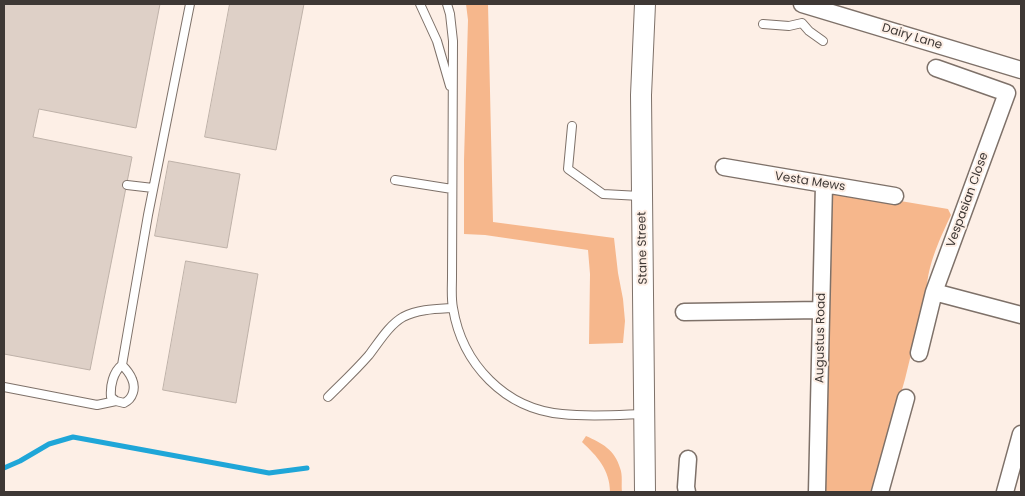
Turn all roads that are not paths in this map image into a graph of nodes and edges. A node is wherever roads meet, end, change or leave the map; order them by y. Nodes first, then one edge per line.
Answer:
1 (190, 4) edge
2 (420, 4) edge
3 (447, 4) edge
4 (646, 4) edge
5 (804, 5) edge
6 (802, 23) junction
7 (763, 24) dead end
8 (823, 40) dead end
9 (936, 68) dead end
10 (1021, 70) edge
11 (1014, 95) edge
12 (453, 96) junction
13 (572, 126) dead end
14 (724, 167) dead end
15 (396, 180) dead end
16 (824, 184) junction
17 (127, 185) dead end
18 (153, 188) junction
19 (452, 189) junction
20 (642, 196) junction
21 (895, 196) dead end
22 (934, 292) junction
23 (453, 308) junction
24 (821, 310) junction
25 (684, 312) dead end
26 (1021, 315) edge
27 (919, 353) dead end
28 (122, 365) junction
29 (4, 388) edge
30 (328, 397) dead end
31 (906, 398) dead end
32 (116, 401) junction
33 (644, 414) junction
34 (1021, 434) edge
35 (688, 459) dead end
36 (645, 492) edge
37 (687, 492) edge
38 (817, 492) edge
39 (880, 492) edge
40 (1005, 492) edge

1 - 18 lane
2 - 12 lane
3 - 12 lane
4 - 20 street, Stane Street
5 - 6 lane
5 - 10 street, Dairy Lane
6 - 7 lane
6 - 8 lane
9 - 11 street, Vespasian Close
11 - 22 street, Vespasian Close
12 - 19 lane
13 - 20 lane
14 - 16 street, Vesta Mews
15 - 19 lane
16 - 21 street, Vesta Mews
16 - 24 street, Augustus Road
17 - 18 lane
18 - 28 lane
19 - 23 lane
20 - 33 street, Stane Street
22 - 26 street
22 - 27 street, Vespasian Close
23 - 30 lane
23 - 33 lane
24 - 25 street
24 - 38 street, Augustus Road
28 - 32 lane
28 - 32 lane
29 - 32 lane
31 - 39 street
33 - 36 street, Stane Street
34 - 40 street
35 - 37 street

